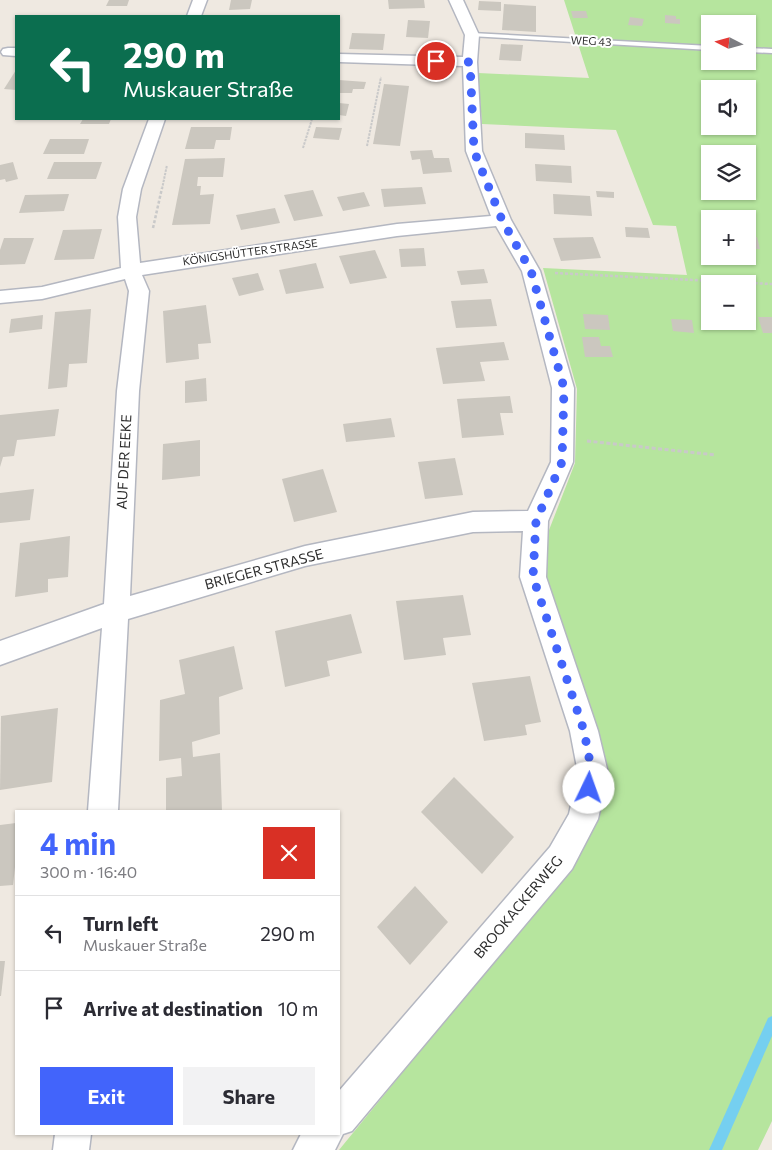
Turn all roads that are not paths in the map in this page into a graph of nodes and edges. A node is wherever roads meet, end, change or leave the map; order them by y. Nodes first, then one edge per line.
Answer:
1 (200, 0) edge
2 (456, 0) edge
3 (194, 15) edge
4 (472, 35) junction
5 (701, 48) edge
6 (756, 50) edge
7 (772, 51) edge
8 (340, 58) edge
9 (470, 62) junction
10 (157, 120) edge
11 (502, 220) junction
12 (138, 269) junction
13 (0, 297) edge
14 (536, 521) junction
15 (116, 611) junction
16 (0, 653) edge
17 (102, 810) edge
18 (340, 1117) edge
19 (73, 1135) edge
20 (324, 1135) edge
21 (71, 1150) edge
22 (311, 1150) edge

1 - 3 street
2 - 4 street, BROOKACKERWEG
4 - 5 lane, WEG 43
4 - 9 street, BROOKACKERWEG
6 - 7 lane
8 - 9 street
9 - 11 street, BROOKACKERWEG
10 - 12 street, AUF DER EEKE
11 - 12 street, KÖNIGSHÜTTER STRASSE
11 - 14 street, BROOKACKERWEG
12 - 13 street, KÖNIGSHÜTTER STRASSE
12 - 15 street, AUF DER EEKE
14 - 15 street, BRIEGER STRASSE
14 - 18 street, BROOKACKERWEG
15 - 16 street, BRIEGER STRASSE
15 - 17 street, AUF DER EEKE
19 - 21 street
20 - 22 street

